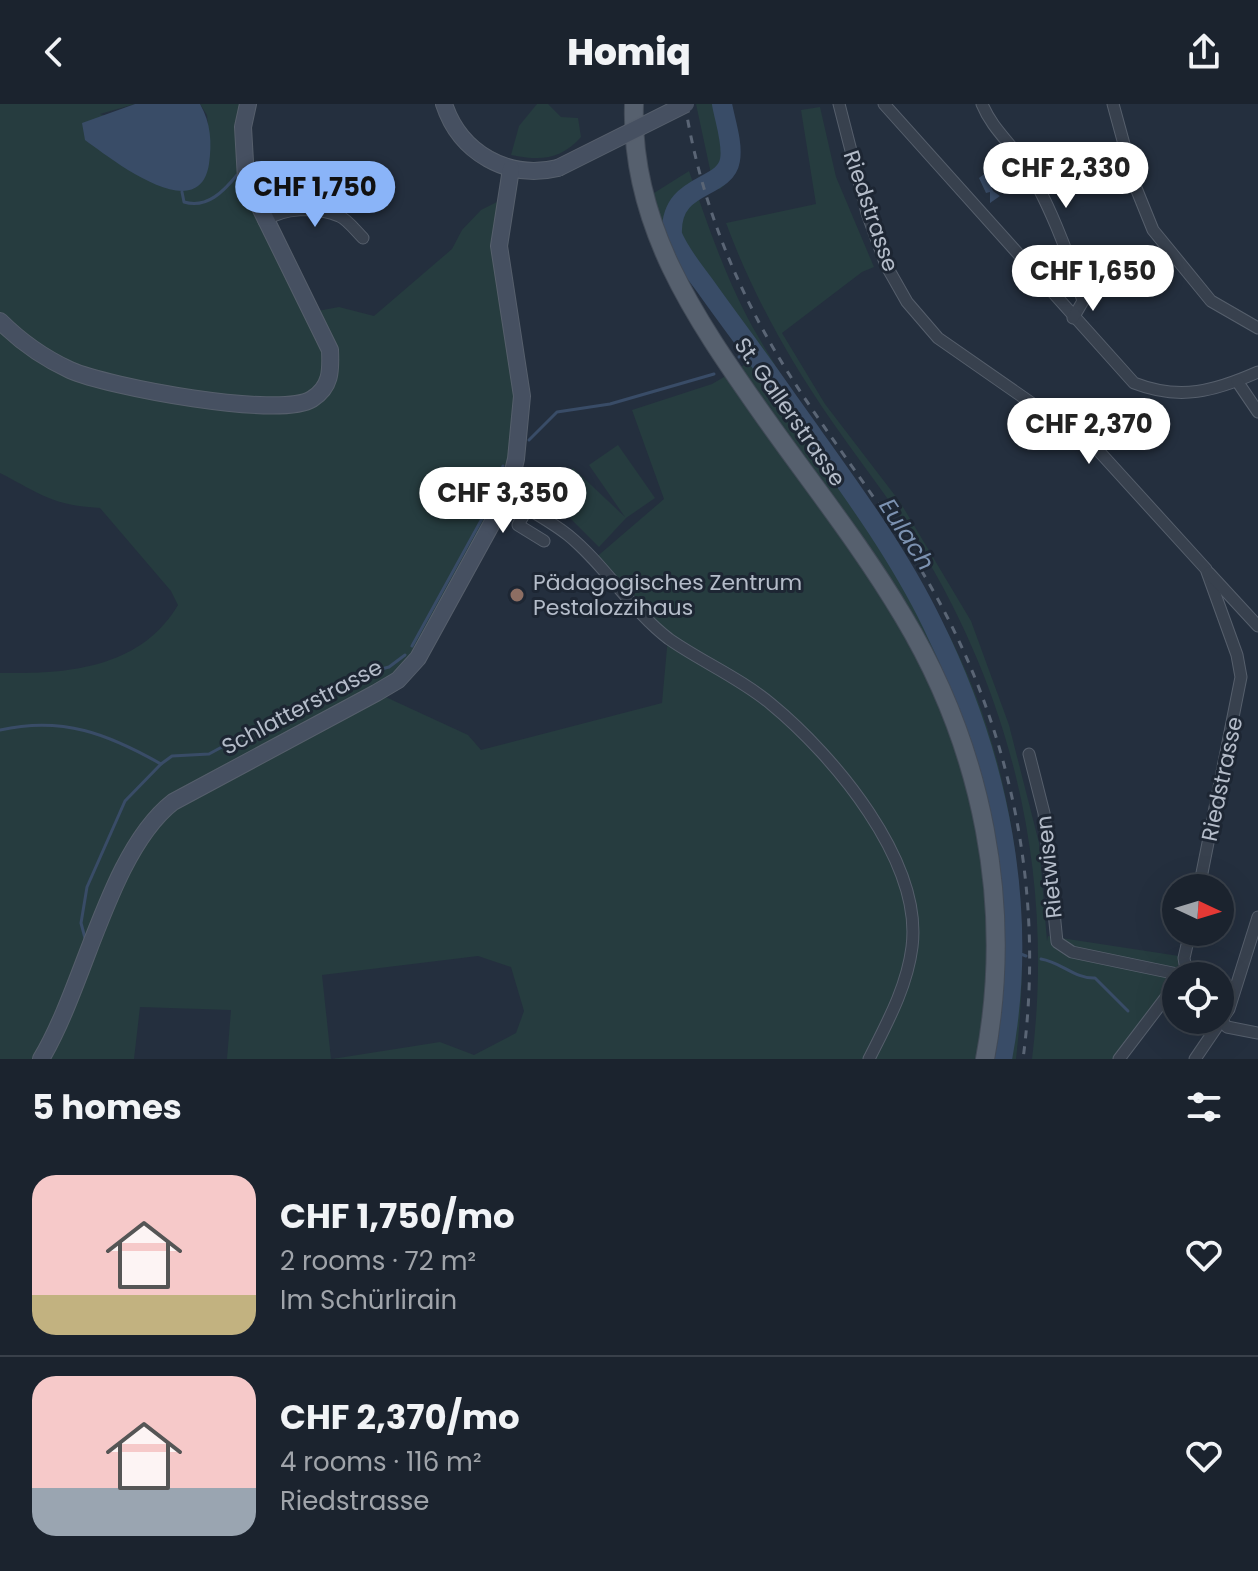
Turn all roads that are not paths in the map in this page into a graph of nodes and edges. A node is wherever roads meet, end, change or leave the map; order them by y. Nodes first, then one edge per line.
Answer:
1 (248, 104) edge
2 (444, 104) edge
3 (634, 104) edge
4 (686, 104) edge
5 (839, 104) edge
6 (884, 104) edge
7 (982, 104) edge
8 (1113, 104) edge
9 (511, 169) junction
10 (264, 221) junction
11 (363, 238) dead end
12 (1073, 318) junction
13 (0, 321) edge
14 (1258, 328) edge
15 (1258, 372) edge
16 (1237, 381) junction
17 (1258, 412) edge
18 (507, 496) junction
19 (527, 509) junction
20 (544, 541) dead end
21 (1206, 569) junction
22 (1258, 626) edge
23 (1029, 754) dead end
24 (1202, 874) edge
25 (1258, 917) edge
26 (1162, 971) edge
27 (1234, 996) edge
28 (1162, 1002) edge
29 (1234, 1028) edge
30 (1258, 1033) edge
31 (1212, 1034) edge
32 (41, 1059) edge
33 (869, 1059) edge
34 (985, 1059) edge
35 (1119, 1059) edge
36 (1195, 1059) edge

1 - 10 street
2 - 9 street
3 - 34 main road, St. Gallerstrasse
4 - 9 street, bridge
5 - 21 street, Riedstrasse
6 - 12 street
7 - 12 street
8 - 14 street
9 - 18 street, Schlatterstrasse
10 - 11 street
10 - 13 street
12 - 16 street
15 - 16 street
16 - 17 street
18 - 19 street
18 - 32 street, Schlatterstrasse
19 - 20 street
19 - 33 street
21 - 22 street
21 - 24 street, Riedstrasse
23 - 26 street, Rietwisen
25 - 27 street
28 - 35 street
29 - 30 street
31 - 36 street

